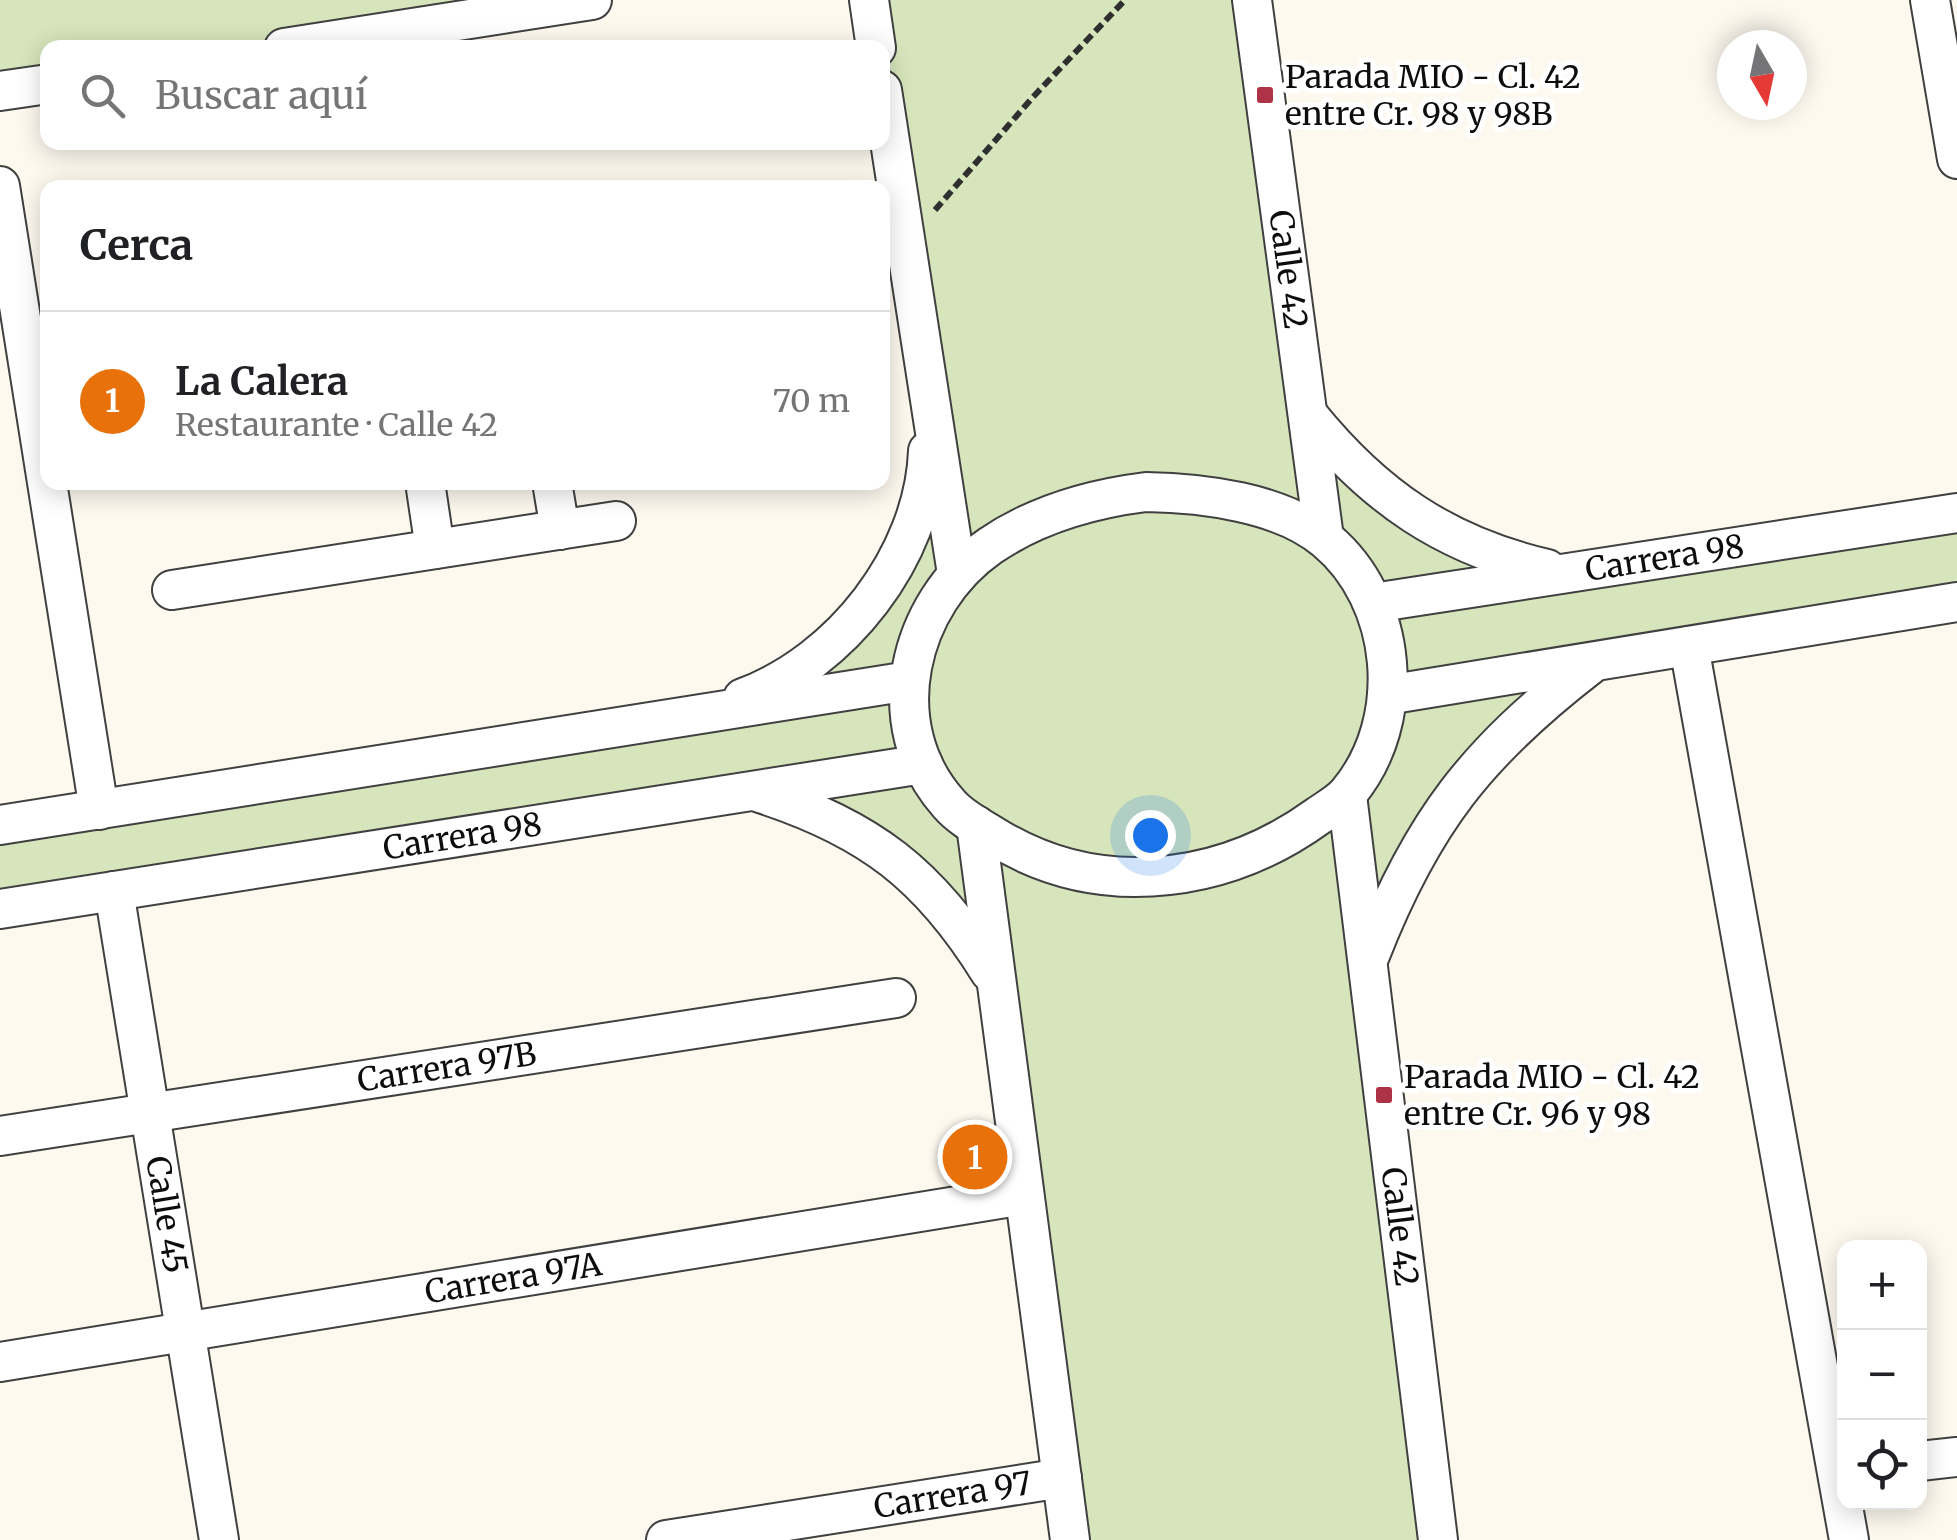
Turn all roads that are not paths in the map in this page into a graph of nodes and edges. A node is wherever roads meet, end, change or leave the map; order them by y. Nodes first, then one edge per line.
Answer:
1 (592, 0) edge
2 (868, 0) edge
3 (1252, 0) edge
4 (1930, 0) edge
5 (335, 40) edge
6 (875, 40) edge
7 (40, 85) edge
8 (0, 91) edge
9 (890, 142) edge
10 (1957, 160) edge
11 (0, 186) edge
12 (904, 232) edge
13 (26, 376) edge
14 (930, 399) junction
15 (1308, 415) junction
16 (40, 459) edge
17 (45, 490) edge
18 (426, 490) edge
19 (553, 490) edge
20 (1957, 513) edge
21 (616, 521) dead end
22 (560, 530) junction
23 (1324, 538) junction
24 (435, 549) junction
25 (1564, 573) junction
26 (957, 574) junction
27 (172, 590) dead end
28 (1957, 602) edge
29 (1373, 603) junction
30 (1689, 646) junction
31 (1595, 661) junction
32 (909, 681) junction
33 (1387, 694) junction
34 (696, 715) junction
35 (923, 764) junction
36 (751, 790) junction
37 (1347, 795) junction
38 (99, 810) junction
39 (976, 825) junction
40 (0, 826) edge
41 (114, 891) junction
42 (0, 909) edge
43 (1368, 962) junction
44 (996, 983) junction
45 (896, 998) dead end
46 (150, 1111) junction
47 (0, 1136) edge
48 (1024, 1195) junction
49 (185, 1332) junction
50 (0, 1362) edge
51 (1837, 1445) edge
52 (1957, 1457) edge
53 (1927, 1460) edge
54 (1062, 1478) junction
55 (1845, 1510) edge
56 (218, 1540) edge
57 (666, 1540) edge
58 (1070, 1540) edge
59 (1438, 1540) edge
60 (1848, 1540) edge

1 - 5 street
2 - 6 street
3 - 15 street, Calle 42
4 - 10 street
7 - 8 street
9 - 12 street
11 - 13 street
12 - 14 street
13 - 16 street
14 - 26 street
14 - 34 street
15 - 23 street, Calle 42
15 - 25 street
17 - 38 street
18 - 24 street
19 - 22 street
20 - 25 street, Carrera 98
21 - 22 street
22 - 24 street
23 - 26 street
23 - 29 street
24 - 27 street
25 - 29 street, Carrera 98
26 - 32 street
28 - 30 street
29 - 33 street
30 - 31 street
30 - 51 street
31 - 33 street
31 - 43 street
32 - 34 street
32 - 35 street
33 - 37 street
34 - 38 street
35 - 36 street, Carrera 98
35 - 39 street
36 - 41 street, Carrera 98
36 - 44 street
37 - 39 street
37 - 43 street, Calle 42
38 - 40 street
39 - 44 street
41 - 42 street, Carrera 98
41 - 46 street, Calle 45
43 - 59 street, Calle 42
44 - 48 street
45 - 46 street, Carrera 97B
46 - 47 street, Carrera 97B
46 - 49 street, Calle 45
48 - 49 street, Carrera 97A
48 - 54 street
49 - 50 street, Carrera 97A
49 - 56 street, Calle 45
52 - 53 street
54 - 57 street, Carrera 97
54 - 58 street
55 - 60 street

